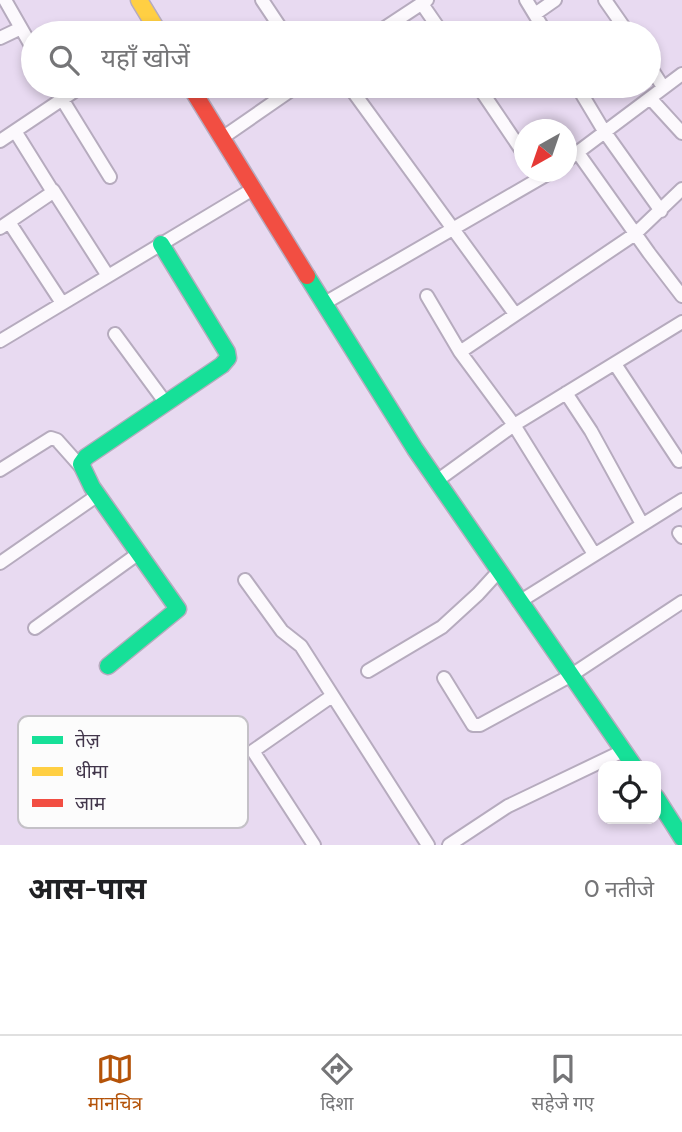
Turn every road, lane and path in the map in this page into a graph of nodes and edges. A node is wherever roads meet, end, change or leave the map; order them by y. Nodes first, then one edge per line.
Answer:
1 (5, 0) edge
2 (139, 0) edge
3 (262, 0) edge
4 (526, 0) edge
5 (555, 0) edge
6 (605, 0) edge
7 (425, 2) edge
8 (535, 14) junction
9 (152, 21) edge
10 (276, 21) edge
11 (396, 21) edge
12 (435, 21) edge
13 (539, 21) edge
14 (620, 21) edge
15 (21, 28) joint
16 (0, 37) edge
17 (682, 74) edge
18 (661, 84) edge
19 (663, 87) joint
20 (197, 98) edge
21 (280, 98) edge
22 (358, 98) edge
23 (486, 98) edge
24 (584, 98) edge
25 (650, 98) joint
26 (62, 99) joint
27 (15, 131) junction
28 (604, 131) junction
29 (682, 134) edge
30 (222, 138) junction
31 (514, 139) edge
32 (0, 141) edge
33 (579, 153) joint
34 (110, 177) dead end
35 (530, 182) edge
36 (682, 188) edge
37 (53, 190) junction
38 (253, 190) junction
39 (661, 211) junction
40 (4, 223) edge
41 (452, 229) junction
42 (635, 234) junction
43 (162, 244) junction
44 (108, 276) junction
45 (428, 296) dead end
46 (682, 296) edge
47 (62, 303) junction
48 (323, 304) junction
49 (515, 314) junction
50 (682, 322) edge
51 (115, 334) dead end
52 (0, 341) edge
53 (460, 352) junction
54 (615, 364) junction
55 (566, 393) junction
56 (165, 402) junction
57 (514, 425) junction
58 (680, 461) dead end
59 (81, 467) junction
60 (0, 470) edge
61 (438, 480) junction
62 (98, 495) junction
63 (682, 500) edge
64 (642, 524) junction
65 (139, 553) junction
66 (594, 554) junction
67 (0, 563) edge
68 (499, 571) junction
69 (245, 580) dead end
70 (519, 602) junction
71 (682, 602) edge
72 (35, 628) dead end
73 (108, 666) dead end
74 (368, 671) dead end
75 (570, 676) junction
76 (444, 678) dead end
77 (332, 696) junction
78 (623, 751) junction
79 (630, 761) edge
80 (661, 805) edge
81 (682, 838) edge
82 (314, 845) edge
83 (428, 845) edge
84 (449, 845) edge

1 - 15 street
2 - 9 main road
3 - 10 street
4 - 8 street
5 - 8 street
6 - 14 street
7 - 11 street
7 - 12 street
8 - 13 street
15 - 16 street
17 - 19 street
18 - 19 street
20 - 30 main road
21 - 30 street
22 - 41 street
23 - 31 street
24 - 28 street
25 - 28 street
25 - 29 street
26 - 27 street
26 - 34 street
27 - 32 street
27 - 37 street
28 - 33 street
28 - 39 street
30 - 38 main road
33 - 42 street
35 - 41 street
36 - 39 street
37 - 40 street
37 - 44 street
38 - 43 street
38 - 48 main road
39 - 42 street
40 - 47 street
41 - 48 street
41 - 49 street
42 - 46 street
42 - 49 street
43 - 44 street
43 - 56 main road
44 - 47 street
45 - 53 street
47 - 52 street
48 - 61 main road
49 - 53 street
50 - 54 street
51 - 56 street
53 - 57 street
54 - 55 street
54 - 58 street
55 - 57 street
55 - 64 street
56 - 59 main road
57 - 61 street
57 - 66 street
59 - 60 street
59 - 62 main road
61 - 68 main road
62 - 65 main road
62 - 67 street
63 - 64 street
64 - 66 street
65 - 72 street
65 - 73 main road
66 - 70 street
68 - 70 main road
68 - 74 street
69 - 77 street
70 - 75 main road
71 - 75 street
75 - 76 street
75 - 78 main road
77 - 82 street
77 - 83 street
78 - 79 main road
78 - 84 street
80 - 81 main road

